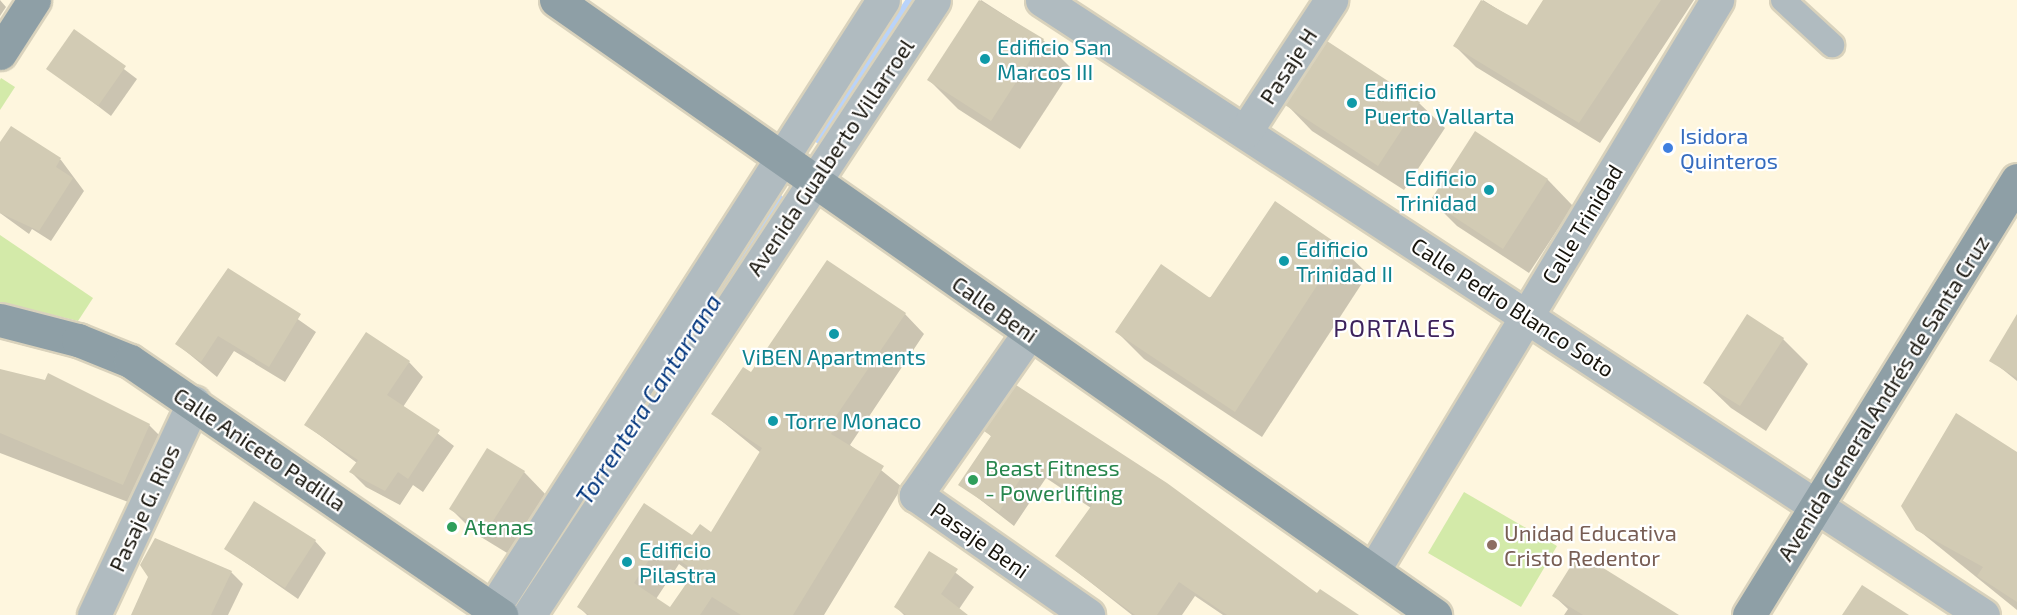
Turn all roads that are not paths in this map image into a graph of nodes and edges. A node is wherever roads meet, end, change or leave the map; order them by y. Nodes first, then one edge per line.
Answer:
1 (34, 0) edge
2 (556, 0) edge
3 (883, 0) edge
4 (934, 0) edge
5 (1042, 0) edge
6 (1331, 0) edge
7 (1717, 0) edge
8 (1783, 0) edge
9 (1832, 45) dead end
10 (0, 53) edge
11 (1245, 132) junction
12 (779, 158) junction
13 (2017, 180) edge
14 (813, 182) junction
15 (1526, 315) junction
16 (0, 320) edge
17 (1029, 333) junction
18 (194, 402) junction
19 (1815, 506) junction
20 (1372, 571) junction
21 (494, 613) edge
22 (94, 615) edge
23 (529, 615) edge
24 (1088, 615) edge
25 (1435, 615) edge
26 (1749, 615) edge
27 (1983, 615) edge

1 - 10 main road
2 - 12 main road, Calle Beni
3 - 12 street, Avenida Gualberto Villarroel
4 - 14 street, Avenida Gualberto Villarroel
5 - 11 street, Calle Pedro Blanco Soto
6 - 11 street, Pasaje H
7 - 15 street, Calle Trinidad
8 - 9 street
11 - 15 street, Calle Pedro Blanco Soto
12 - 14 main road, Calle Beni
12 - 21 street, Avenida Gualberto Villarroel
13 - 19 main road, Avenida General Andrés de Santa Cruz
14 - 17 main road, Calle Beni
14 - 23 street, Avenida Gualberto Villarroel
15 - 19 street, Calle Pedro Blanco Soto
15 - 20 street, Calle Trinidad
16 - 18 main road, Calle Aniceto Padilla
17 - 20 main road, Calle Beni
17 - 24 street, Pasaje Beni
18 - 21 main road, Calle Aniceto Padilla
18 - 22 street, Pasaje G. Rios
19 - 26 main road, Avenida General Andrés de Santa Cruz
19 - 27 street, Calle Pedro Blanco Soto
20 - 25 main road, Calle Beni

